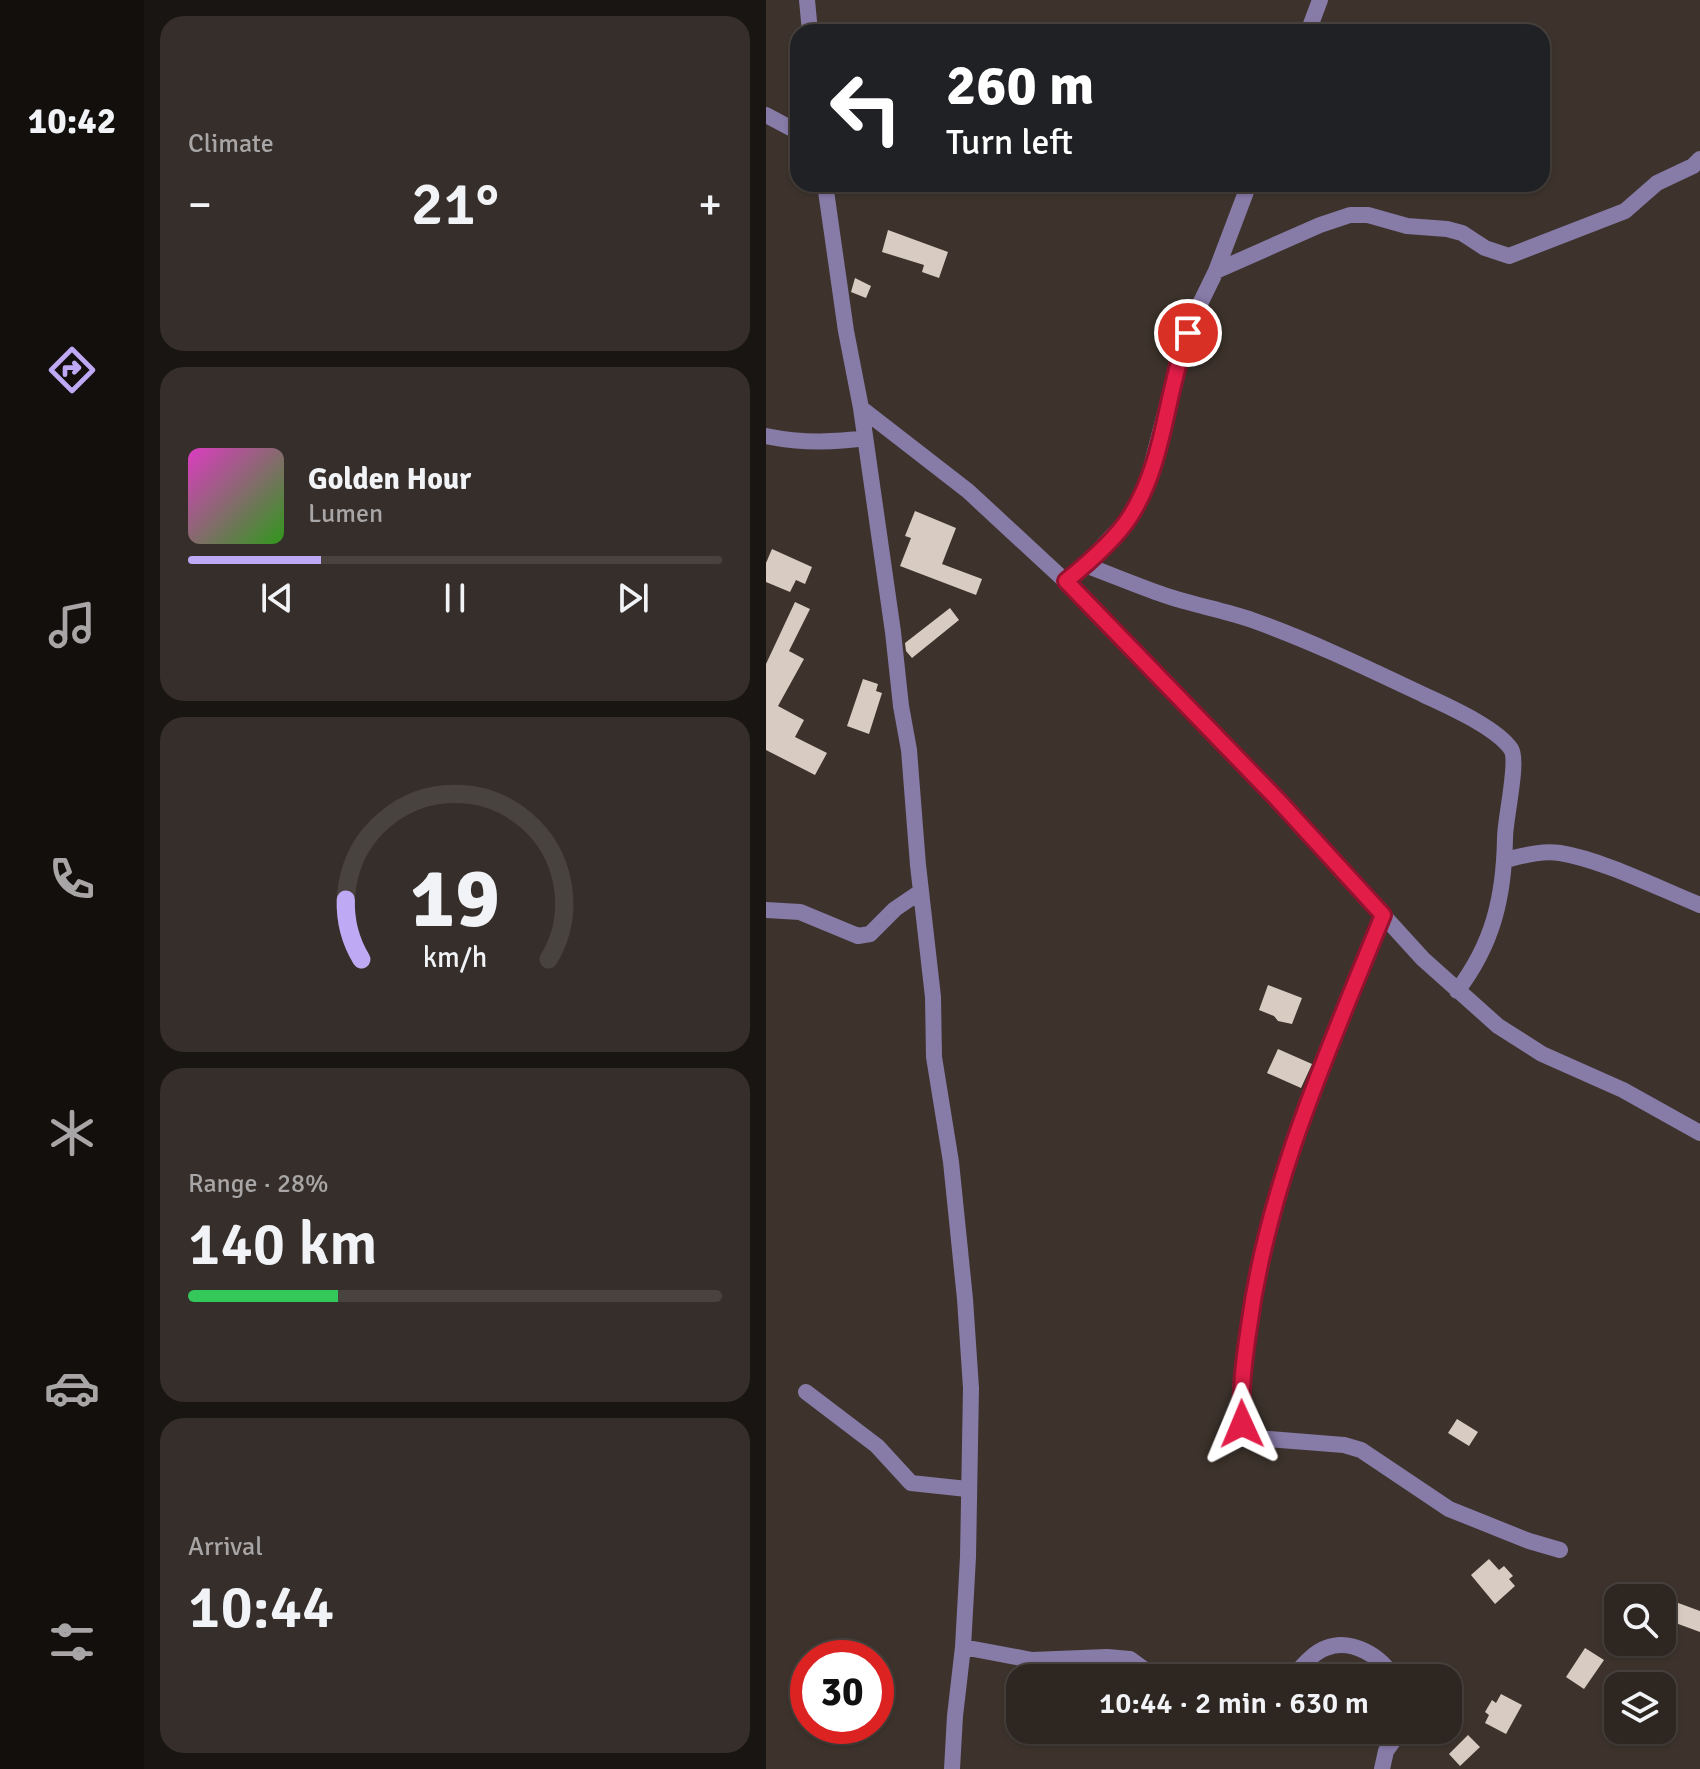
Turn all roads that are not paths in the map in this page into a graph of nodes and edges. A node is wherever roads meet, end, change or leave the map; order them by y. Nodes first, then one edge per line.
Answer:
1 (807, 0) edge
2 (1320, 0) edge
3 (809, 24) edge
4 (1311, 24) edge
5 (766, 115) edge
6 (790, 128) edge
7 (1700, 159) edge
8 (826, 192) edge
9 (1246, 192) edge
10 (1216, 271) junction
11 (861, 408) junction
12 (766, 436) edge
13 (865, 438) junction
14 (1085, 565) junction
15 (1066, 581) junction
16 (1505, 860) junction
17 (920, 892) junction
18 (1700, 905) edge
19 (766, 910) edge
20 (1383, 915) junction
21 (1457, 991) junction
22 (1700, 1133) edge
23 (806, 1392) dead end
24 (967, 1489) junction
25 (1560, 1550) dead end
26 (963, 1647) junction
27 (1137, 1664) edge
28 (1304, 1664) edge
29 (1380, 1664) edge
30 (1391, 1744) edge
31 (952, 1769) edge
32 (1382, 1769) edge

1 - 3 street
2 - 4 street
5 - 6 street
7 - 10 street
8 - 11 street
9 - 10 street
10 - 14 street
11 - 13 street
11 - 15 street
12 - 13 street
13 - 17 street
14 - 15 street
14 - 16 street
15 - 20 street
16 - 18 street
16 - 21 street
17 - 19 street
17 - 24 street
20 - 21 street
20 - 25 street
21 - 22 street
23 - 24 street
24 - 26 street
26 - 27 street
26 - 31 street
28 - 29 street
30 - 32 street

